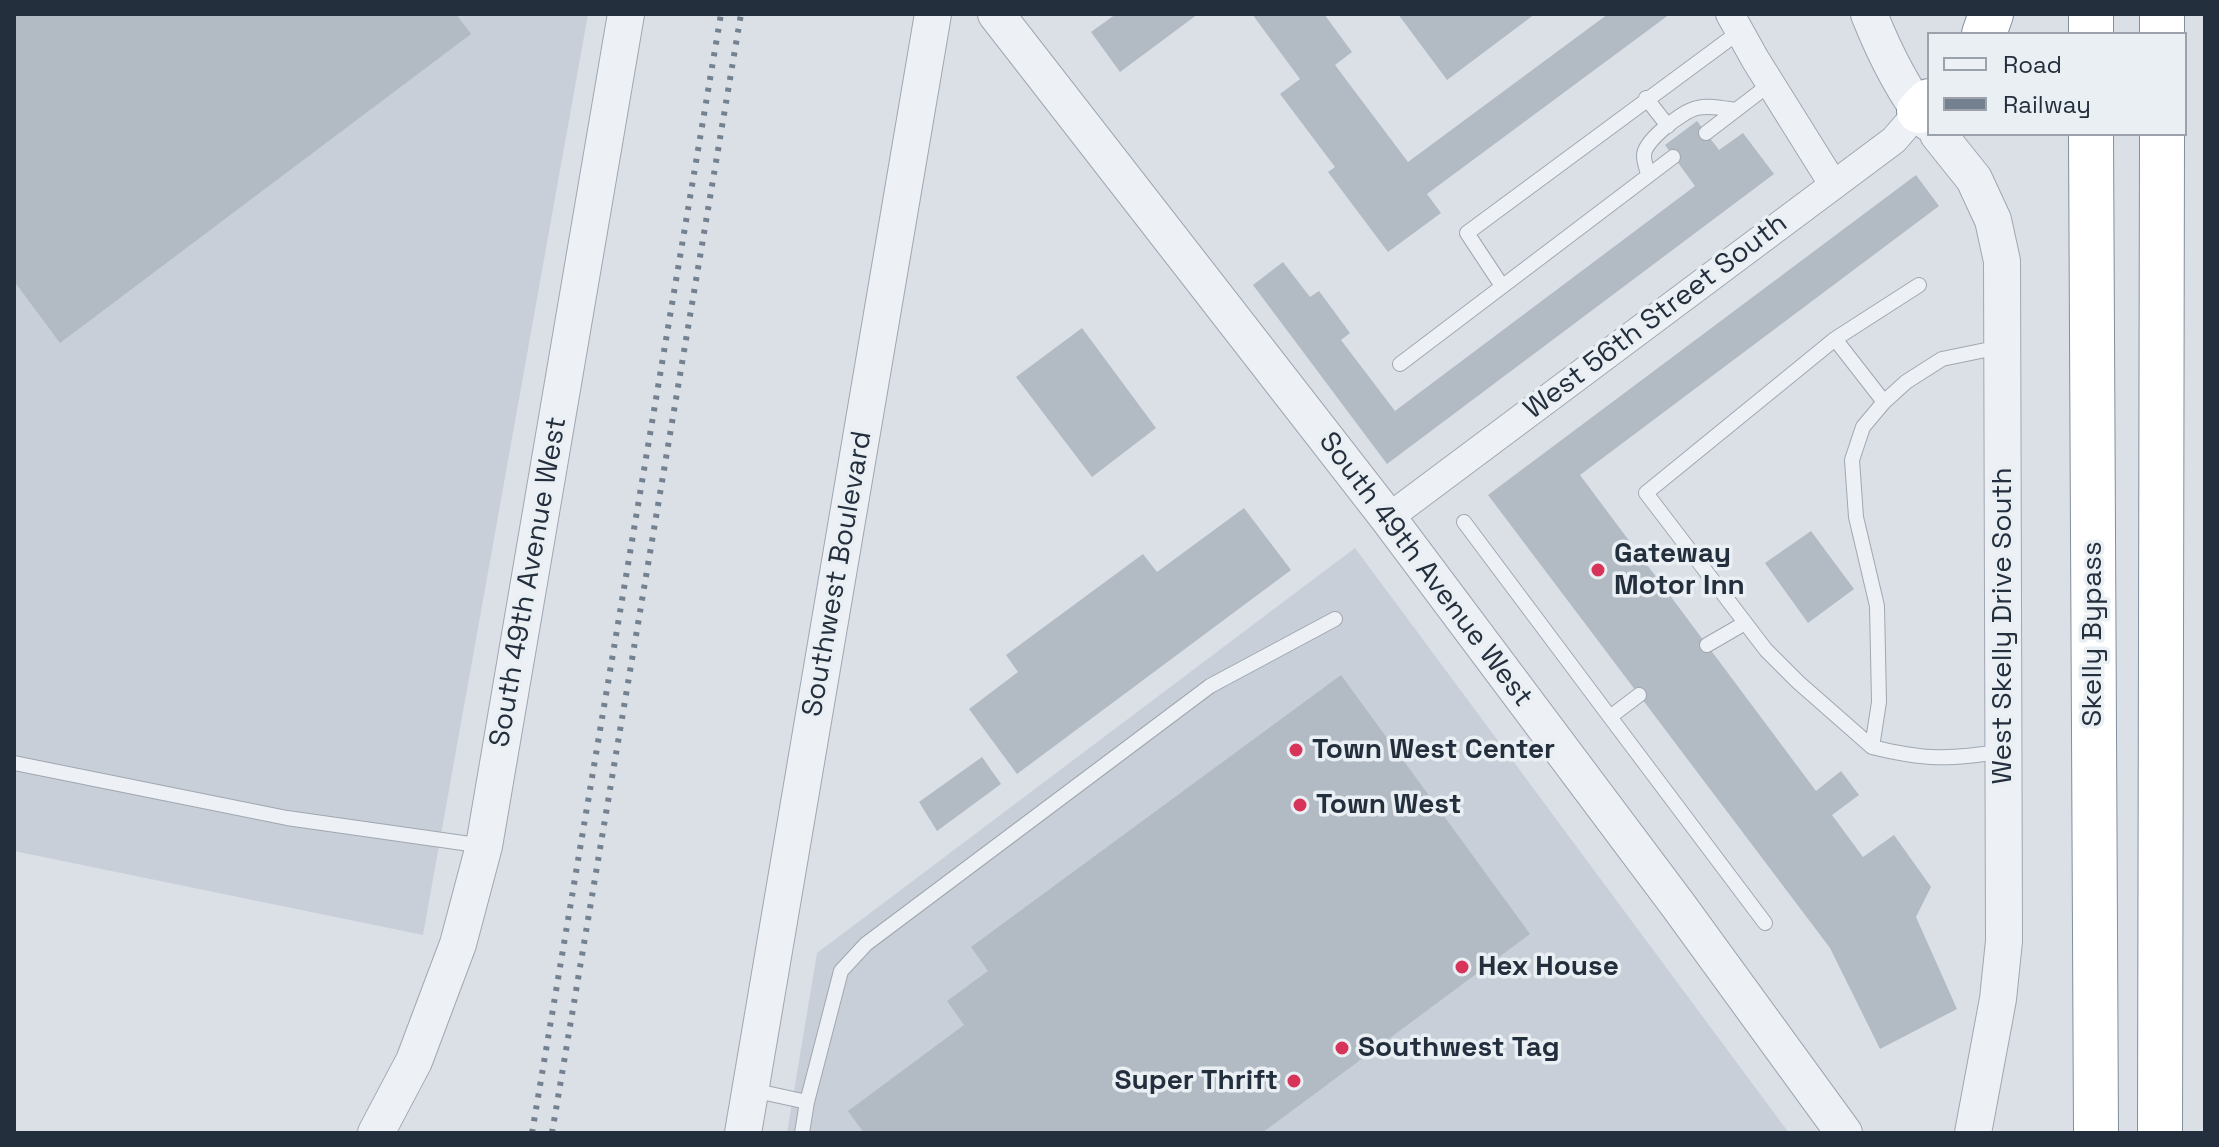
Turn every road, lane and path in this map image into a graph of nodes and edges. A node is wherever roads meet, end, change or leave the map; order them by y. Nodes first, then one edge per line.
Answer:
1 (626, 14) edge
2 (933, 14) edge
3 (996, 14) edge
4 (1869, 14) edge
5 (1734, 23) edge
6 (1770, 84) junction
7 (1646, 98) junction
8 (1735, 110) junction
9 (1927, 114) edge
10 (1927, 118) edge
11 (1668, 126) junction
12 (1706, 133) dead end
13 (1943, 136) edge
14 (2091, 136) edge
15 (2162, 136) edge
16 (1673, 157) dead end
17 (1648, 175) junction
18 (1833, 184) junction
19 (1919, 285) dead end
20 (1502, 286) junction
21 (1835, 339) junction
22 (2003, 347) junction
23 (1400, 364) dead end
24 (1884, 402) junction
25 (1388, 518) junction
26 (1464, 522) dead end
27 (1335, 619) dead end
28 (1745, 623) junction
29 (1707, 645) dead end
30 (1639, 695) dead end
31 (1610, 717) junction
32 (1872, 747) junction
33 (2003, 751) junction
34 (14, 763) edge
35 (484, 846) junction
36 (1765, 923) dead end
37 (750, 1090) junction
38 (807, 1102) junction
39 (376, 1133) edge
40 (743, 1133) edge
41 (802, 1133) edge
42 (1844, 1133) edge
43 (1973, 1133) edge
44 (2096, 1133) edge
45 (2160, 1133) edge

1 - 35 street, South 49th Avenue West
2 - 37 street, Southwest Boulevard
3 - 25 street, South 49th Avenue West
4 - 9 street, West Skelly Drive South
5 - 6 street
5 - 7 lane
6 - 8 lane
6 - 18 street
7 - 11 lane
7 - 20 lane
8 - 11 lane
8 - 12 lane
10 - 18 street, West 56th Street South
11 - 17 lane
13 - 22 street, West Skelly Drive South
14 - 44 highway, Skelly Bypass
15 - 45 highway
16 - 17 lane
17 - 20 lane
18 - 25 street, West 56th Street South
19 - 21 lane
20 - 23 lane
21 - 24 lane
21 - 28 lane
22 - 24 lane
22 - 33 street, West Skelly Drive South
24 - 32 lane
25 - 42 street, South 49th Avenue West
26 - 31 lane
27 - 38 lane
28 - 29 lane
28 - 32 lane
30 - 31 lane
31 - 36 lane
32 - 33 lane
33 - 43 street, West Skelly Drive South
34 - 35 lane
35 - 39 street, South 49th Avenue West
37 - 38 lane
37 - 40 street, Southwest Boulevard
38 - 41 lane

